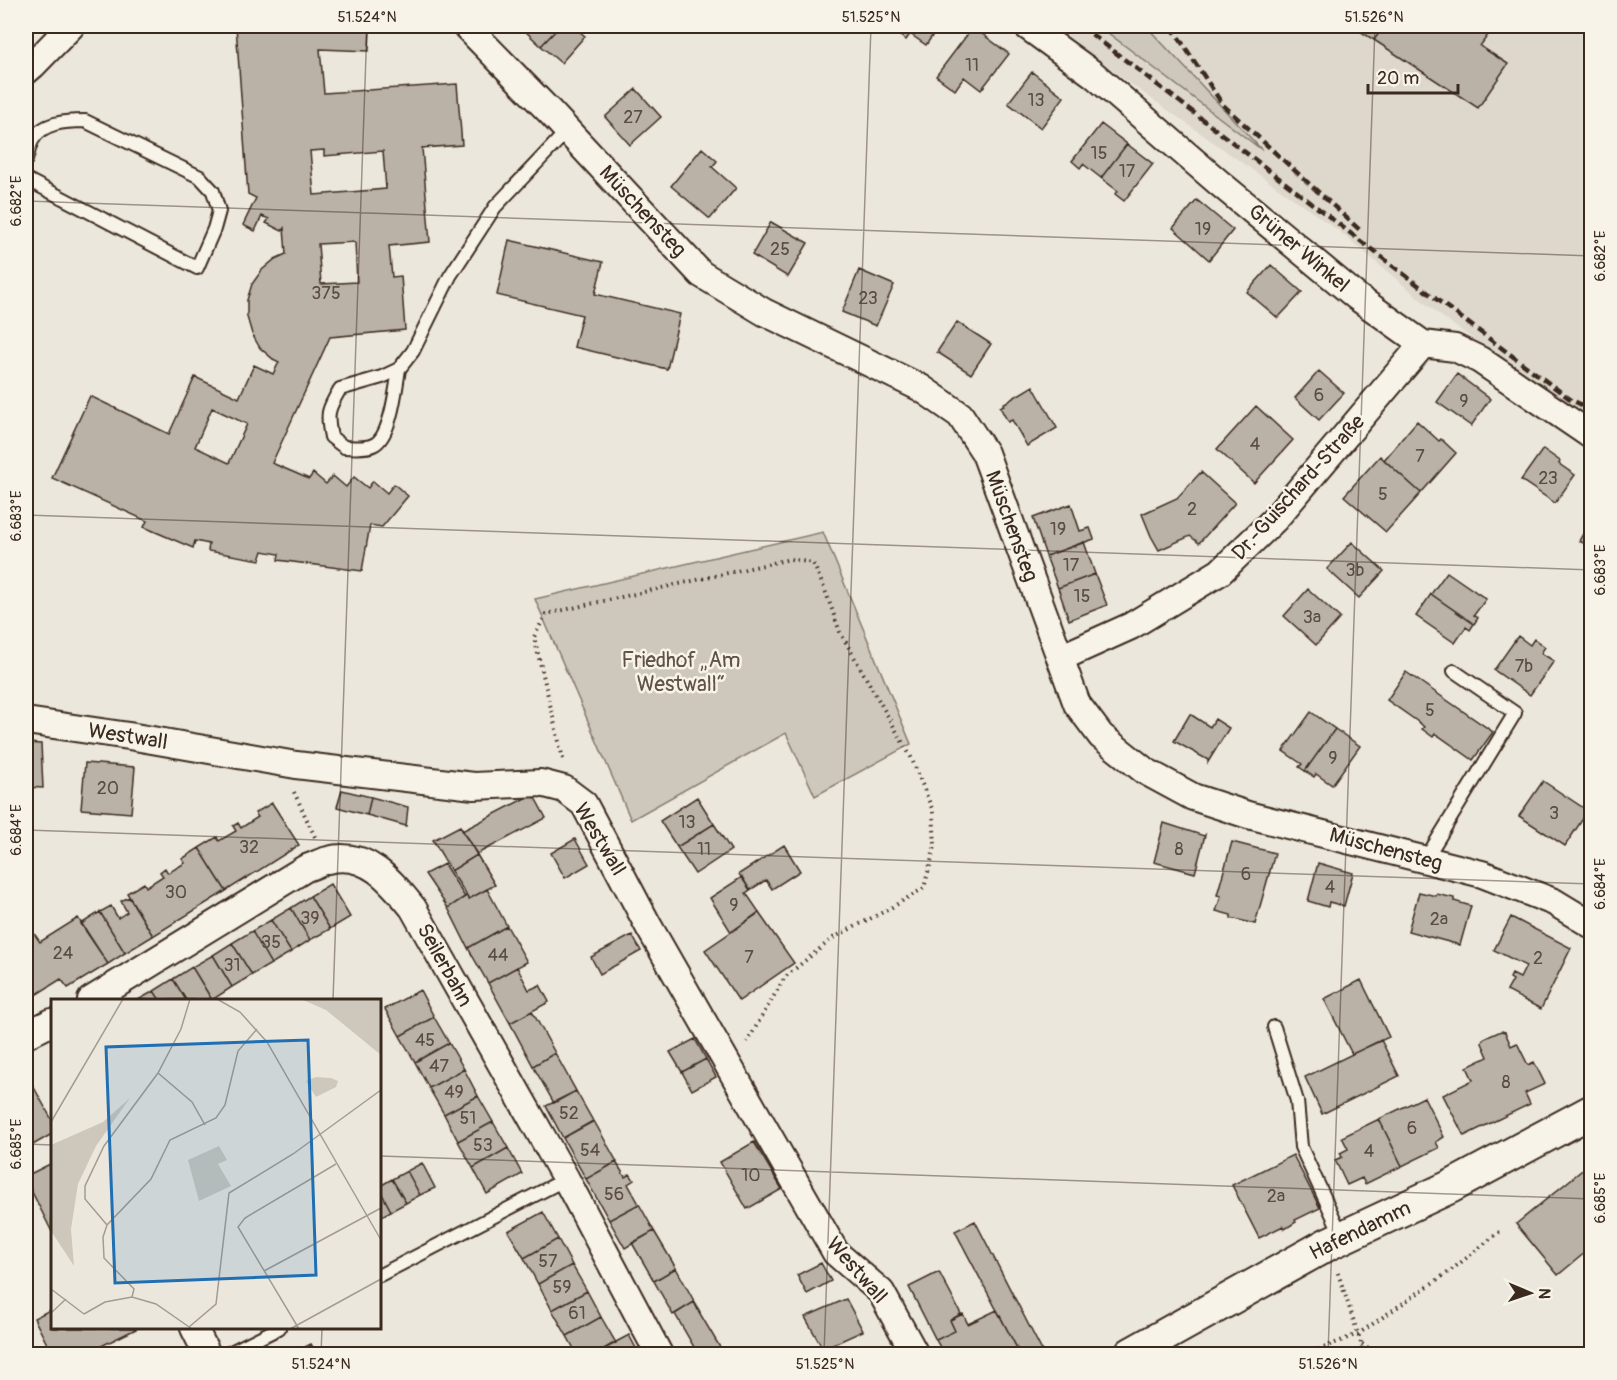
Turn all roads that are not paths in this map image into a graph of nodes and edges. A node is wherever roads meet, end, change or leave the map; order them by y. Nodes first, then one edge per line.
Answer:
1 (70, 26) edge
2 (466, 26) edge
3 (1027, 26) edge
4 (26, 71) edge
5 (567, 130) junction
6 (26, 160) edge
7 (26, 179) edge
8 (1423, 344) junction
9 (399, 369) junction
10 (1592, 436) edge
11 (1060, 658) junction
12 (1454, 671) dead end
13 (26, 721) edge
14 (1425, 860) junction
15 (1592, 925) edge
16 (93, 999) edge
17 (1274, 1027) dead end
18 (1592, 1110) edge
19 (566, 1179) junction
20 (1336, 1241) junction
21 (381, 1274) edge
22 (194, 1329) edge
23 (277, 1329) edge
24 (207, 1354) edge
25 (227, 1354) edge
26 (659, 1354) edge
27 (915, 1354) edge
28 (1131, 1354) edge

1 - 4 street
2 - 5 street, Müschensteg
3 - 8 street, Grüner Winkel
5 - 9 lane
5 - 11 street, Müschensteg
6 - 7 lane
8 - 10 street, Grüner Winkel
8 - 11 street, Dr.-Guischard-Straße
9 - 9 lane
11 - 14 street, Müschensteg
12 - 14 lane
13 - 27 street, Westwall
14 - 15 street, Müschensteg
16 - 19 street, Seilerbahn
17 - 20 lane
18 - 20 street, Hafendamm
19 - 21 lane
19 - 26 street, Seilerbahn
20 - 28 street, Hafendamm
22 - 24 street
23 - 25 lane

